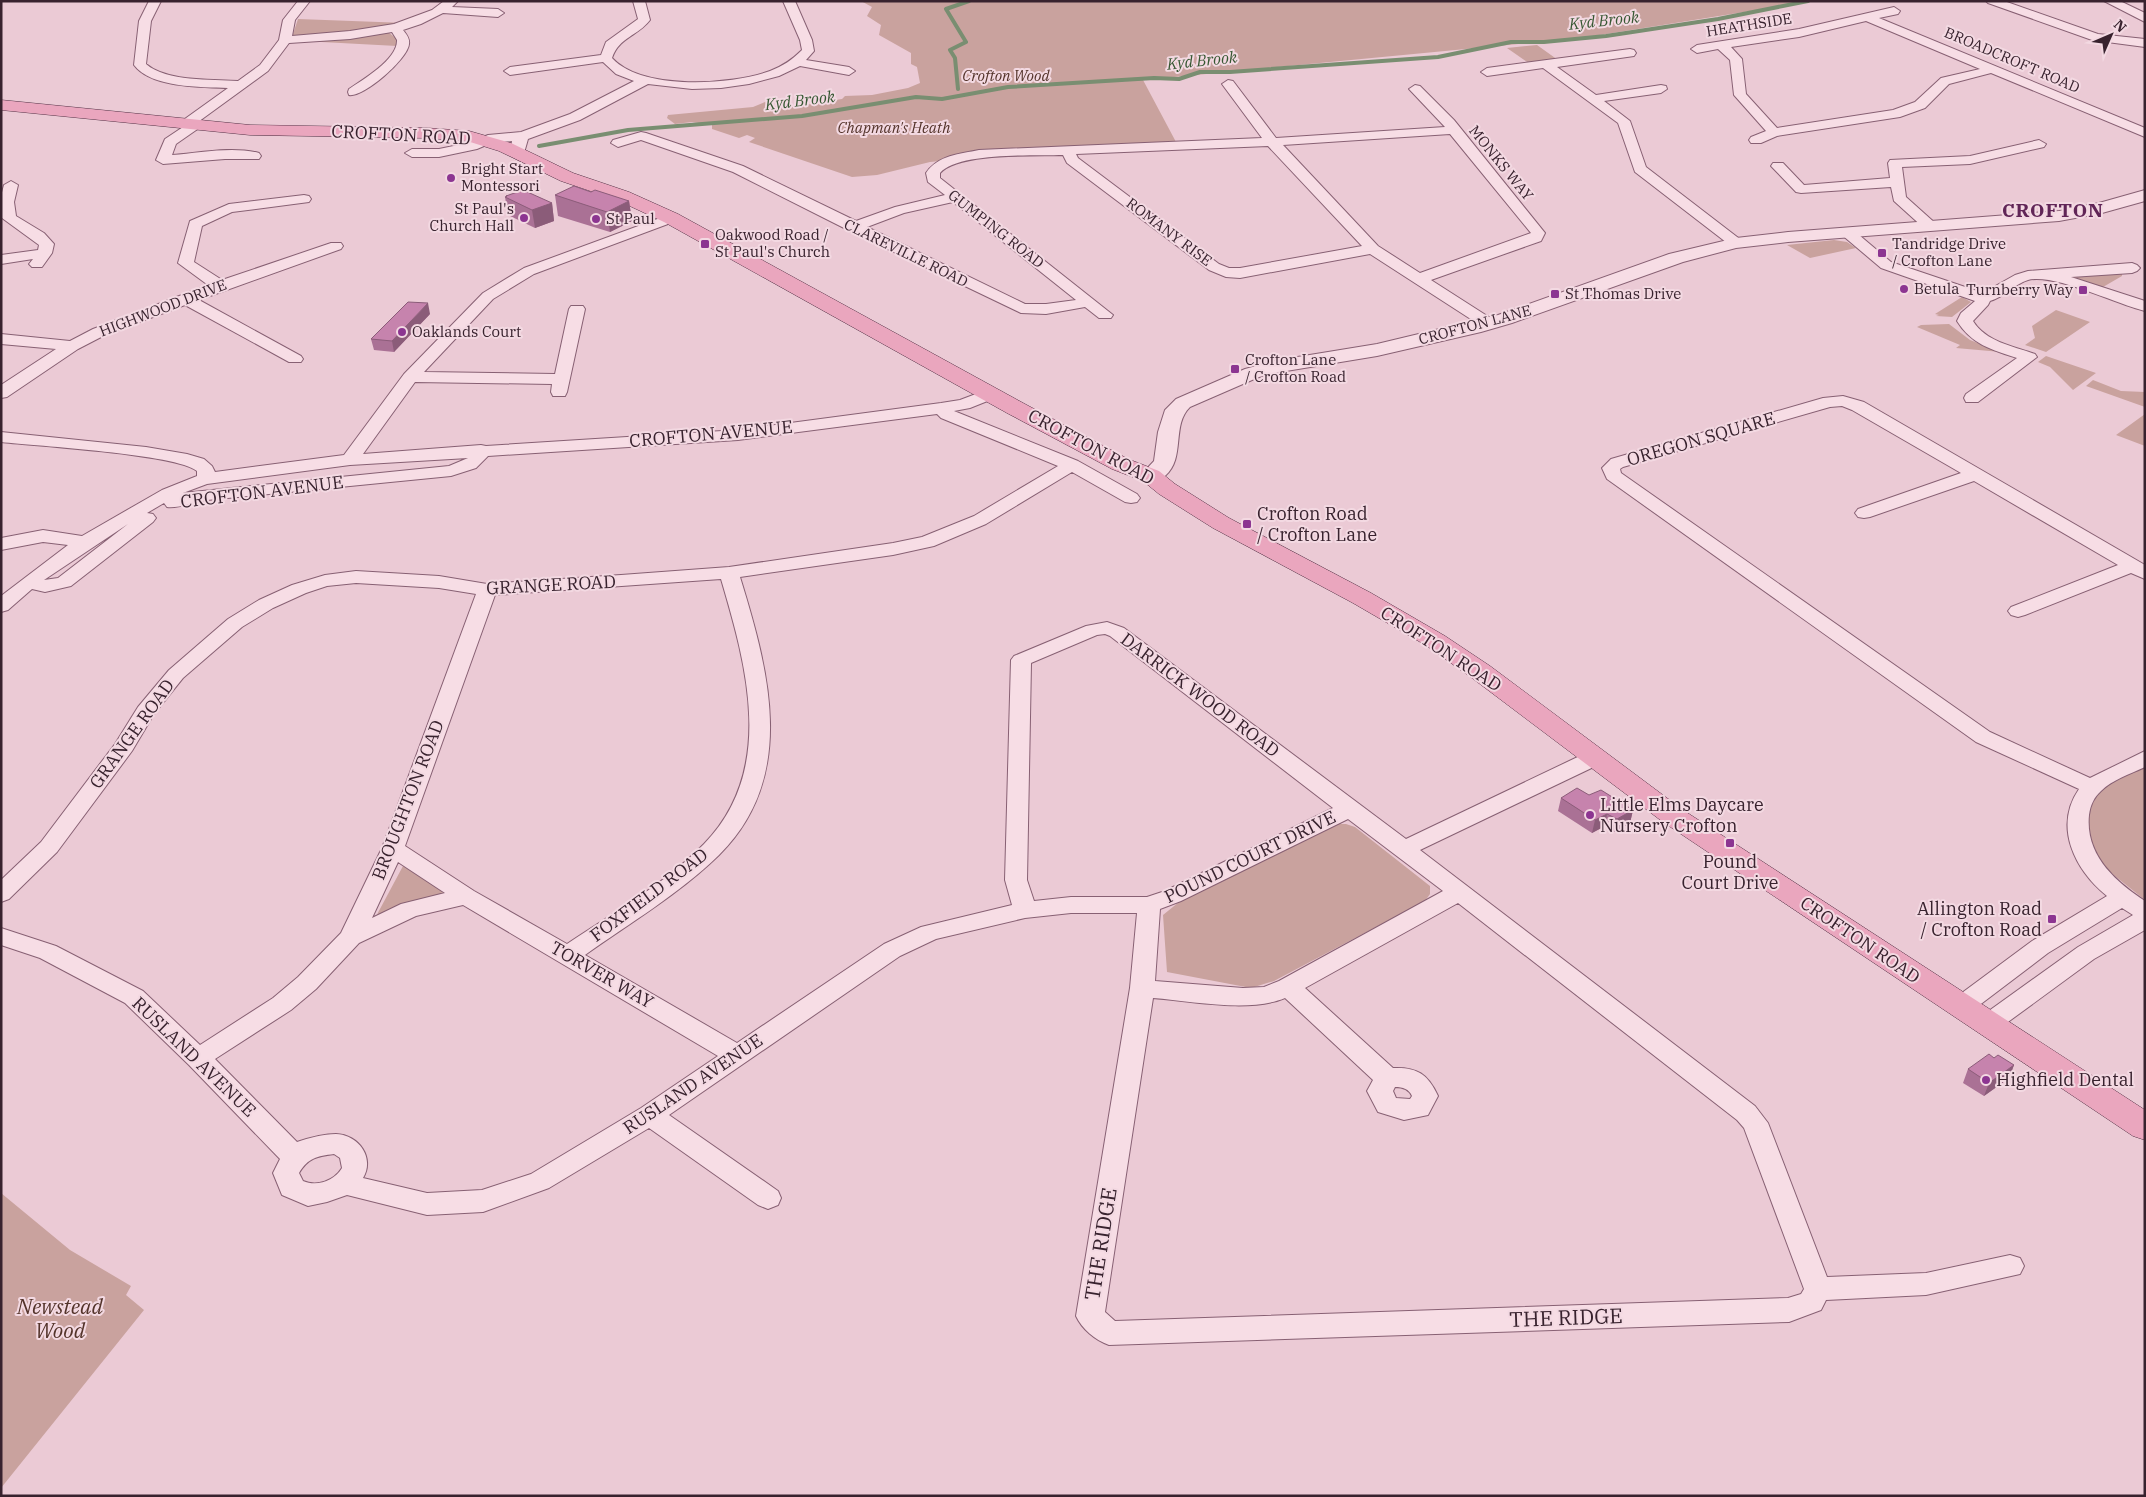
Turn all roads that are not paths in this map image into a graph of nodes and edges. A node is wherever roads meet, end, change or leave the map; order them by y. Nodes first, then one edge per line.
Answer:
1 (155, 1) edge
2 (304, 1) edge
3 (639, 1) edge
4 (789, 1) edge
5 (1992, 1) edge
6 (2110, 1) edge
7 (448, 5) edge
8 (1894, 11) dead end
9 (498, 12) dead end
10 (1867, 17) junction
11 (2145, 18) edge
12 (394, 28) junction
13 (285, 40) junction
14 (2145, 43) edge
15 (1722, 46) junction
16 (1697, 49) dead end
17 (1630, 53) dead end
18 (606, 58) junction
19 (798, 62) junction
20 (1545, 64) junction
21 (1993, 69) junction
22 (510, 71) dead end
23 (849, 71) dead end
24 (1487, 72) dead end
25 (645, 81) junction
26 (1228, 84) dead end
27 (238, 85) junction
28 (1415, 89) dead end
29 (1661, 89) dead end
30 (354, 92) dead end
31 (1594, 99) junction
32 (1, 106) edge
33 (190, 124) junction
34 (1454, 130) junction
35 (1774, 132) junction
36 (2145, 134) edge
37 (484, 140) junction
38 (1756, 140) dead end
39 (1272, 142) junction
40 (618, 143) dead end
41 (2039, 144) dead end
42 (520, 145) junction
43 (1068, 152) junction
44 (412, 153) dead end
45 (254, 156) dead end
46 (1778, 166) dead end
47 (1898, 182) junction
48 (12, 185) dead end
49 (2145, 195) edge
50 (956, 197) junction
51 (304, 200) dead end
52 (672, 218) junction
53 (1930, 226) junction
54 (853, 227) junction
55 (1846, 232) junction
56 (1736, 243) junction
57 (336, 246) dead end
58 (1373, 249) junction
59 (1, 260) edge
60 (2139, 267) edge
61 (2051, 275) junction
62 (1418, 279) junction
63 (220, 286) junction
64 (2106, 293) junction
65 (1982, 298) junction
66 (188, 300) junction
67 (1087, 302) junction
68 (2145, 306) edge
69 (577, 308) dead end
70 (1105, 315) dead end
71 (1488, 324) junction
72 (1, 339) edge
73 (72, 346) junction
74 (295, 359) dead end
75 (410, 377) junction
76 (1, 393) edge
77 (990, 394) junction
78 (1972, 398) dead end
79 (941, 408) junction
80 (1, 437) edge
81 (481, 450) junction
82 (350, 460) junction
83 (1072, 464) junction
84 (1976, 474) junction
85 (1151, 476) junction
86 (206, 480) junction
87 (1130, 498) dead end
88 (1864, 513) dead end
89 (86, 542) junction
90 (1, 544) edge
91 (2138, 570) edge
92 (729, 573) junction
93 (29, 583) junction
94 (486, 590) junction
95 (1, 606) edge
96 (2018, 611) dead end
97 (1594, 758) junction
98 (2145, 758) edge
99 (2092, 787) junction
100 (1349, 809) junction
101 (393, 848) junction
102 (1404, 849) junction
103 (1459, 892) junction
104 (1, 894) edge
105 (466, 896) junction
106 (2124, 897) junction
107 (1149, 905) junction
108 (1025, 910) junction
109 (2145, 912) edge
110 (2145, 919) edge
111 (1, 936) edge
112 (351, 937) junction
113 (568, 955) junction
114 (1288, 987) junction
115 (1142, 988) junction
116 (1960, 1007) junction
117 (1988, 1024) junction
118 (737, 1055) junction
119 (198, 1058) junction
120 (1387, 1078) dead end
121 (650, 1115) junction
122 (2145, 1127) edge
123 (294, 1156) junction
124 (346, 1184) junction
125 (768, 1198) dead end
126 (2010, 1266) dead end
127 (1818, 1289) junction

1 - 27 street
2 - 13 street
3 - 18 street
4 - 19 street
5 - 14 street
6 - 11 street
7 - 9 street
7 - 12 street
8 - 10 street, HEATHSIDE
10 - 15 street, HEATHSIDE
10 - 21 street, BROADCROFT ROAD
12 - 13 street
12 - 30 street
13 - 27 street
15 - 16 street, HEATHSIDE
15 - 35 street
17 - 20 street
18 - 22 street
18 - 25 street
19 - 23 street
19 - 25 street
20 - 24 street
20 - 31 street
21 - 35 street
21 - 36 street, BROADCROFT ROAD
25 - 42 street
26 - 39 street
27 - 33 street
28 - 34 street
29 - 31 street
31 - 56 street
32 - 33 main road, CROFTON ROAD
33 - 37 main road, CROFTON ROAD
33 - 45 street
34 - 39 street, MONKS WAY
34 - 62 street, MONKS WAY
35 - 38 street
37 - 42 main road, CROFTON ROAD
37 - 44 street
39 - 43 street
39 - 58 street
40 - 54 street, CLAREVILLE ROAD
41 - 47 street
42 - 52 main road, CROFTON ROAD
43 - 50 street, GUMPING ROAD
43 - 58 street, ROMANY RISE
46 - 47 street
47 - 53 street
48 - 59 street
49 - 53 street, CROFTON LANE
50 - 54 street
50 - 67 street, GUMPING ROAD
51 - 63 street
52 - 75 street
52 - 77 main road, CROFTON ROAD
53 - 55 street, CROFTON LANE
54 - 67 street, CLAREVILLE ROAD
55 - 56 street, CROFTON LANE
55 - 65 street
56 - 71 street, CROFTON LANE
57 - 63 street, HIGHWOOD DRIVE
58 - 62 street
60 - 61 street
60 - 64 street
61 - 64 street
61 - 65 street
62 - 71 street
63 - 66 street, HIGHWOOD DRIVE
64 - 68 street
65 - 78 street
66 - 73 street, HIGHWOOD DRIVE
66 - 74 street
67 - 70 street, GUMPING ROAD
69 - 75 street
71 - 85 street, CROFTON LANE
72 - 73 street
73 - 76 street, HIGHWOOD DRIVE
75 - 82 street
77 - 79 street, CROFTON AVENUE
77 - 85 main road, CROFTON ROAD
79 - 81 street, CROFTON AVENUE
79 - 83 street
80 - 86 street
81 - 82 street, CROFTON AVENUE
81 - 93 street, CROFTON AVENUE
82 - 86 street, CROFTON AVENUE
83 - 87 street
83 - 92 street, GRANGE ROAD
84 - 88 street
84 - 91 street, OREGON SQUARE
84 - 99 street, OREGON SQUARE
85 - 97 main road, CROFTON ROAD
86 - 89 street, CROFTON AVENUE
89 - 90 street
89 - 93 street, CROFTON AVENUE
91 - 96 street
92 - 94 street, GRANGE ROAD
92 - 113 street, FOXFIELD ROAD
93 - 95 street, CROFTON AVENUE
94 - 101 street, BROUGHTON ROAD
94 - 104 street, GRANGE ROAD
97 - 102 street
97 - 116 main road, CROFTON ROAD
98 - 99 street
99 - 106 street
100 - 102 street, POUND COURT DRIVE
100 - 107 street, POUND COURT DRIVE
100 - 108 street, DARRICK WOOD ROAD
101 - 105 street, TORVER WAY
101 - 112 street, BROUGHTON ROAD
102 - 103 street, POUND COURT DRIVE
103 - 114 street
103 - 127 street
105 - 112 street
105 - 113 street, TORVER WAY
106 - 109 street
106 - 116 street
107 - 108 street, RUSLAND AVENUE
107 - 115 street, POUND COURT DRIVE
108 - 118 street, RUSLAND AVENUE
110 - 117 street
111 - 119 street, RUSLAND AVENUE
112 - 119 street, BROUGHTON ROAD
113 - 118 street, TORVER WAY
114 - 115 street
114 - 120 street
115 - 127 street, THE RIDGE
116 - 117 main road, CROFTON ROAD
117 - 122 main road, CROFTON ROAD
118 - 121 street, RUSLAND AVENUE
119 - 123 street, RUSLAND AVENUE
121 - 124 street, RUSLAND AVENUE
121 - 125 street
123 - 124 street
123 - 124 street
126 - 127 street

